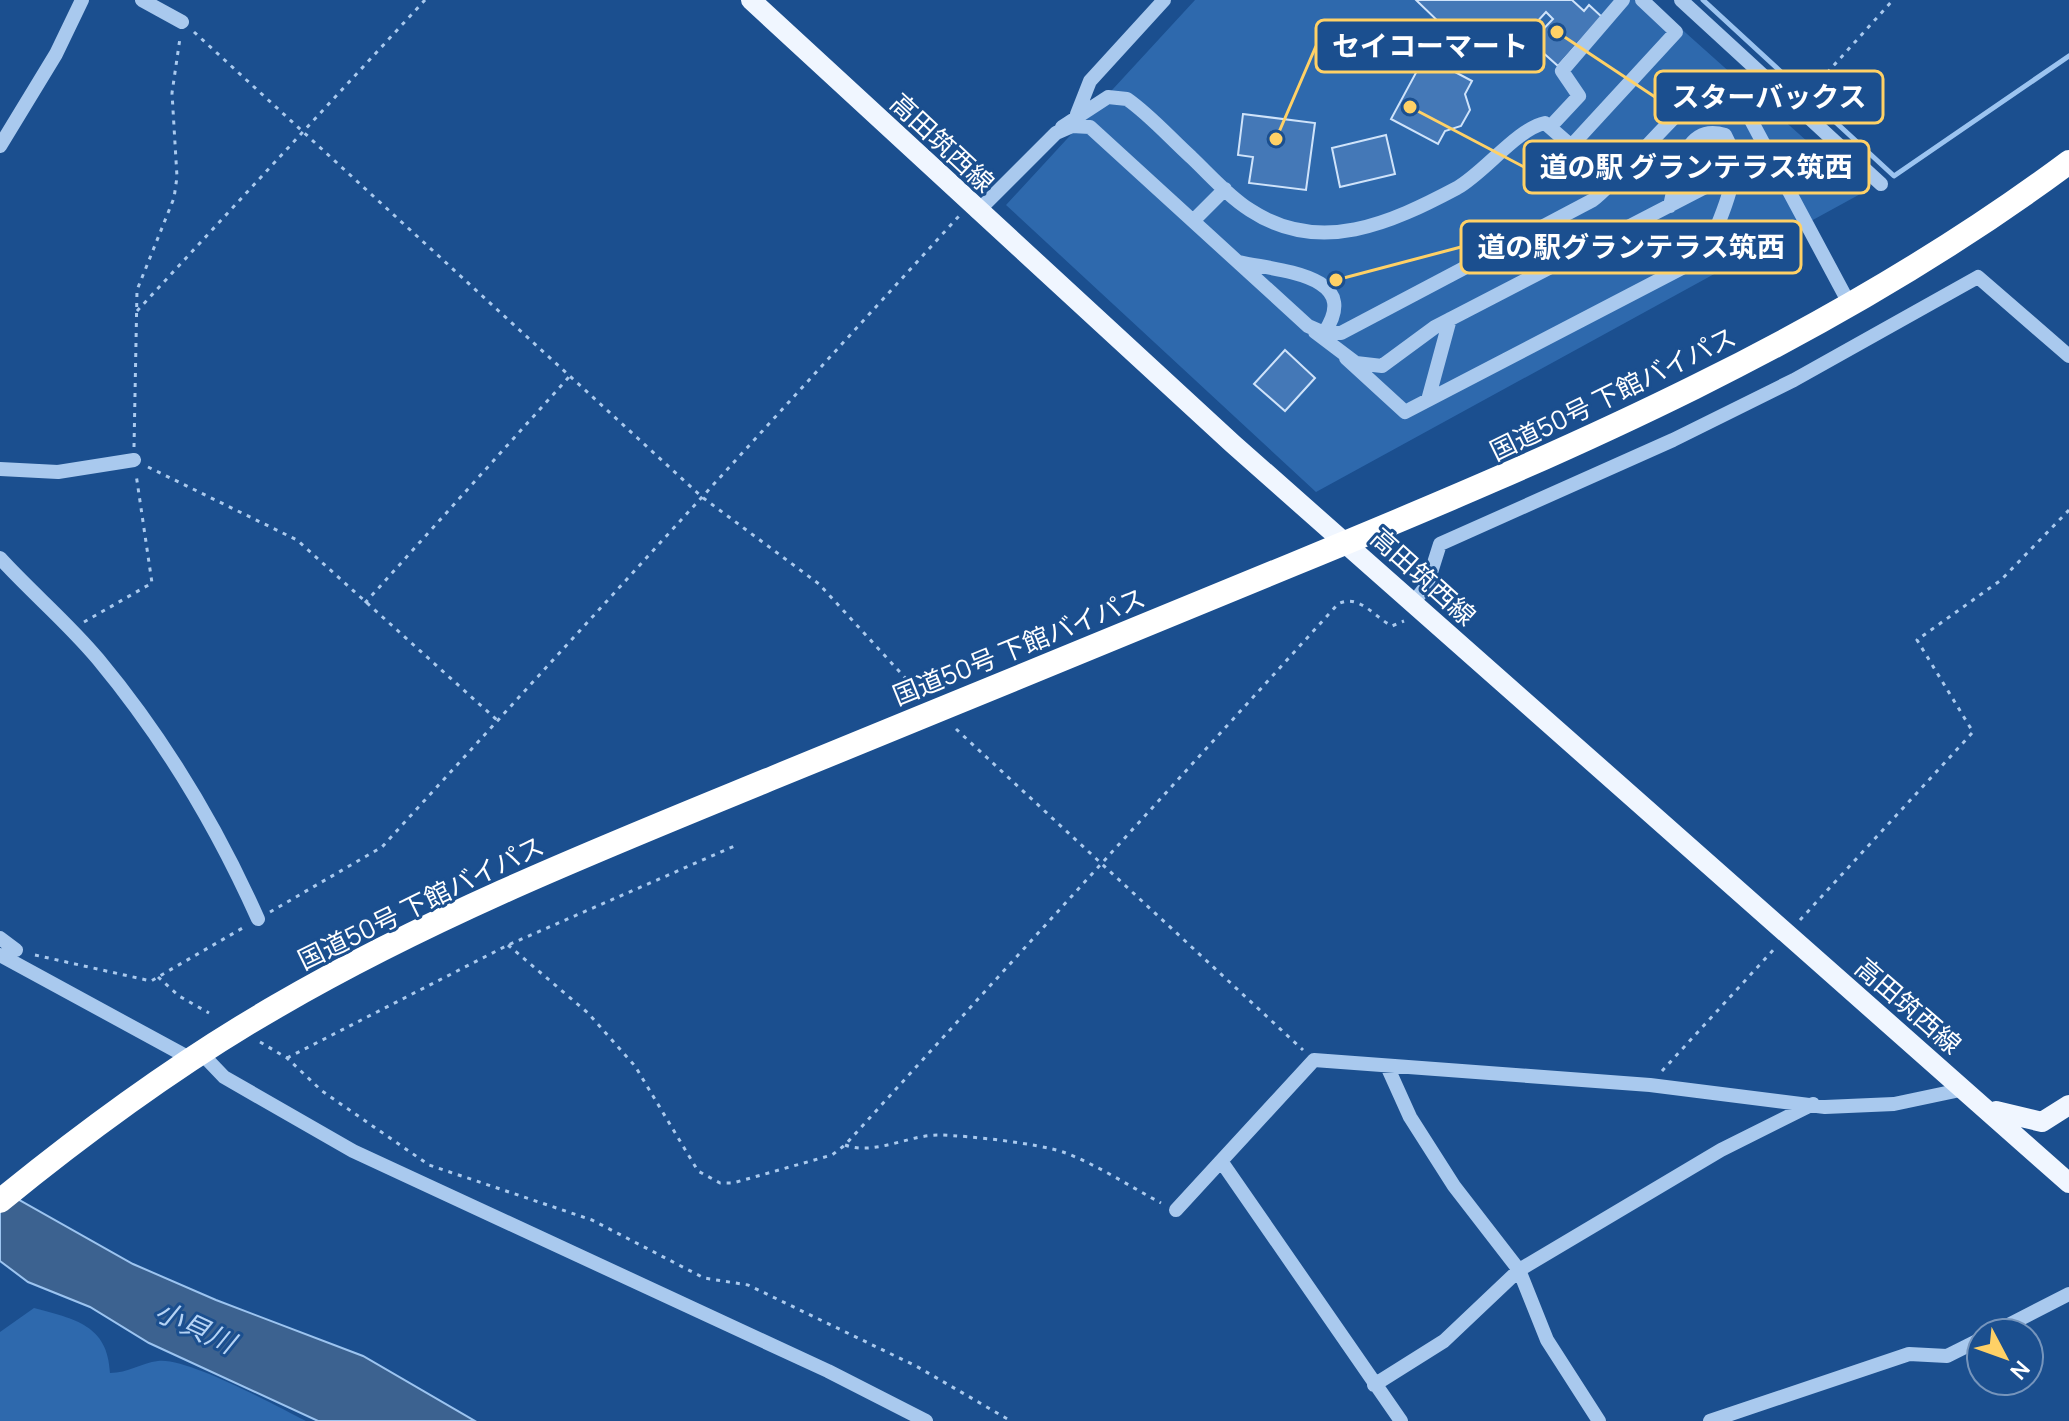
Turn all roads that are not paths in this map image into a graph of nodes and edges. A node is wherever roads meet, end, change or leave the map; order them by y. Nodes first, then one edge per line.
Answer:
1 (82, 0) edge
2 (142, 0) edge
3 (751, 0) edge
4 (1164, 0) edge
5 (1623, 0) edge
6 (1642, 0) edge
7 (1681, 0) edge
8 (182, 22) road end
9 (1077, 114) junction
10 (1550, 127) junction
11 (1056, 133) junction
12 (1572, 145) junction
13 (0, 146) edge
14 (1769, 154) junction
15 (2069, 162) edge
16 (1735, 172) junction
17 (1614, 183) junction
18 (1881, 184) dead end
19 (1225, 189) junction
20 (1670, 206) junction
21 (973, 208) junction
22 (1194, 220) junction
23 (1238, 261) junction
24 (1850, 305) junction
25 (1450, 319) junction
26 (1308, 326) junction
27 (1324, 333) junction
28 (2069, 356) edge
29 (1346, 358) junction
30 (1428, 400) junction
31 (134, 460) road end
32 (0, 469) edge
33 (1346, 544) junction
34 (0, 558) edge
35 (1416, 606) junction
36 (258, 919) road end
37 (0, 938) edge
38 (16, 950) road end
39 (0, 955) edge
40 (193, 1061) junction
41 (1387, 1066) junction
42 (1965, 1089) junction
43 (1813, 1104) junction
44 (2069, 1105) edge
45 (1988, 1109) junction
46 (1221, 1161) junction
47 (2069, 1183) edge
48 (0, 1201) edge
49 (1176, 1210) road end
50 (1519, 1270) junction
51 (2069, 1294) edge
52 (2024, 1317) edge
53 (1965, 1347) edge
54 (1374, 1385) junction
55 (926, 1421) edge
56 (1401, 1421) edge
57 (1599, 1421) edge
58 (1710, 1421) edge

1 - 13 street
2 - 8 street
3 - 21 main road, 高田筑西線
4 - 9 street
5 - 10 street
6 - 12 street
7 - 18 street
9 - 11 street
9 - 19 street
10 - 12 street
10 - 19 street
11 - 21 street
11 - 22 street
12 - 17 street
14 - 16 street
14 - 17 street
14 - 24 street
15 - 24 highway, 国道50号 下館バイパス
16 - 20 street
16 - 20 street
16 - 30 street
17 - 27 street
19 - 22 street
20 - 25 street
21 - 33 main road, 高田筑西線
22 - 23 street
23 - 26 street
23 - 27 street
24 - 33 highway, 国道50号 下館バイパス
25 - 29 street
25 - 30 street
26 - 27 street
26 - 29 street
28 - 35 street
29 - 30 street
31 - 32 street
33 - 35 main road, 高田筑西線
33 - 40 highway, 国道50号 下館バイパス
34 - 36 street
35 - 42 main road, 高田筑西線
37 - 38 street
39 - 40 street
40 - 48 highway, 国道50号 下館バイパス
40 - 55 street
41 - 43 street
41 - 46 street
41 - 50 street
42 - 43 street
42 - 45 main road, 高田筑西線
43 - 50 street
44 - 45 main road
45 - 47 main road, 高田筑西線
46 - 49 street
46 - 54 street
50 - 54 street
50 - 57 street
51 - 52 street
53 - 58 street
54 - 56 street

